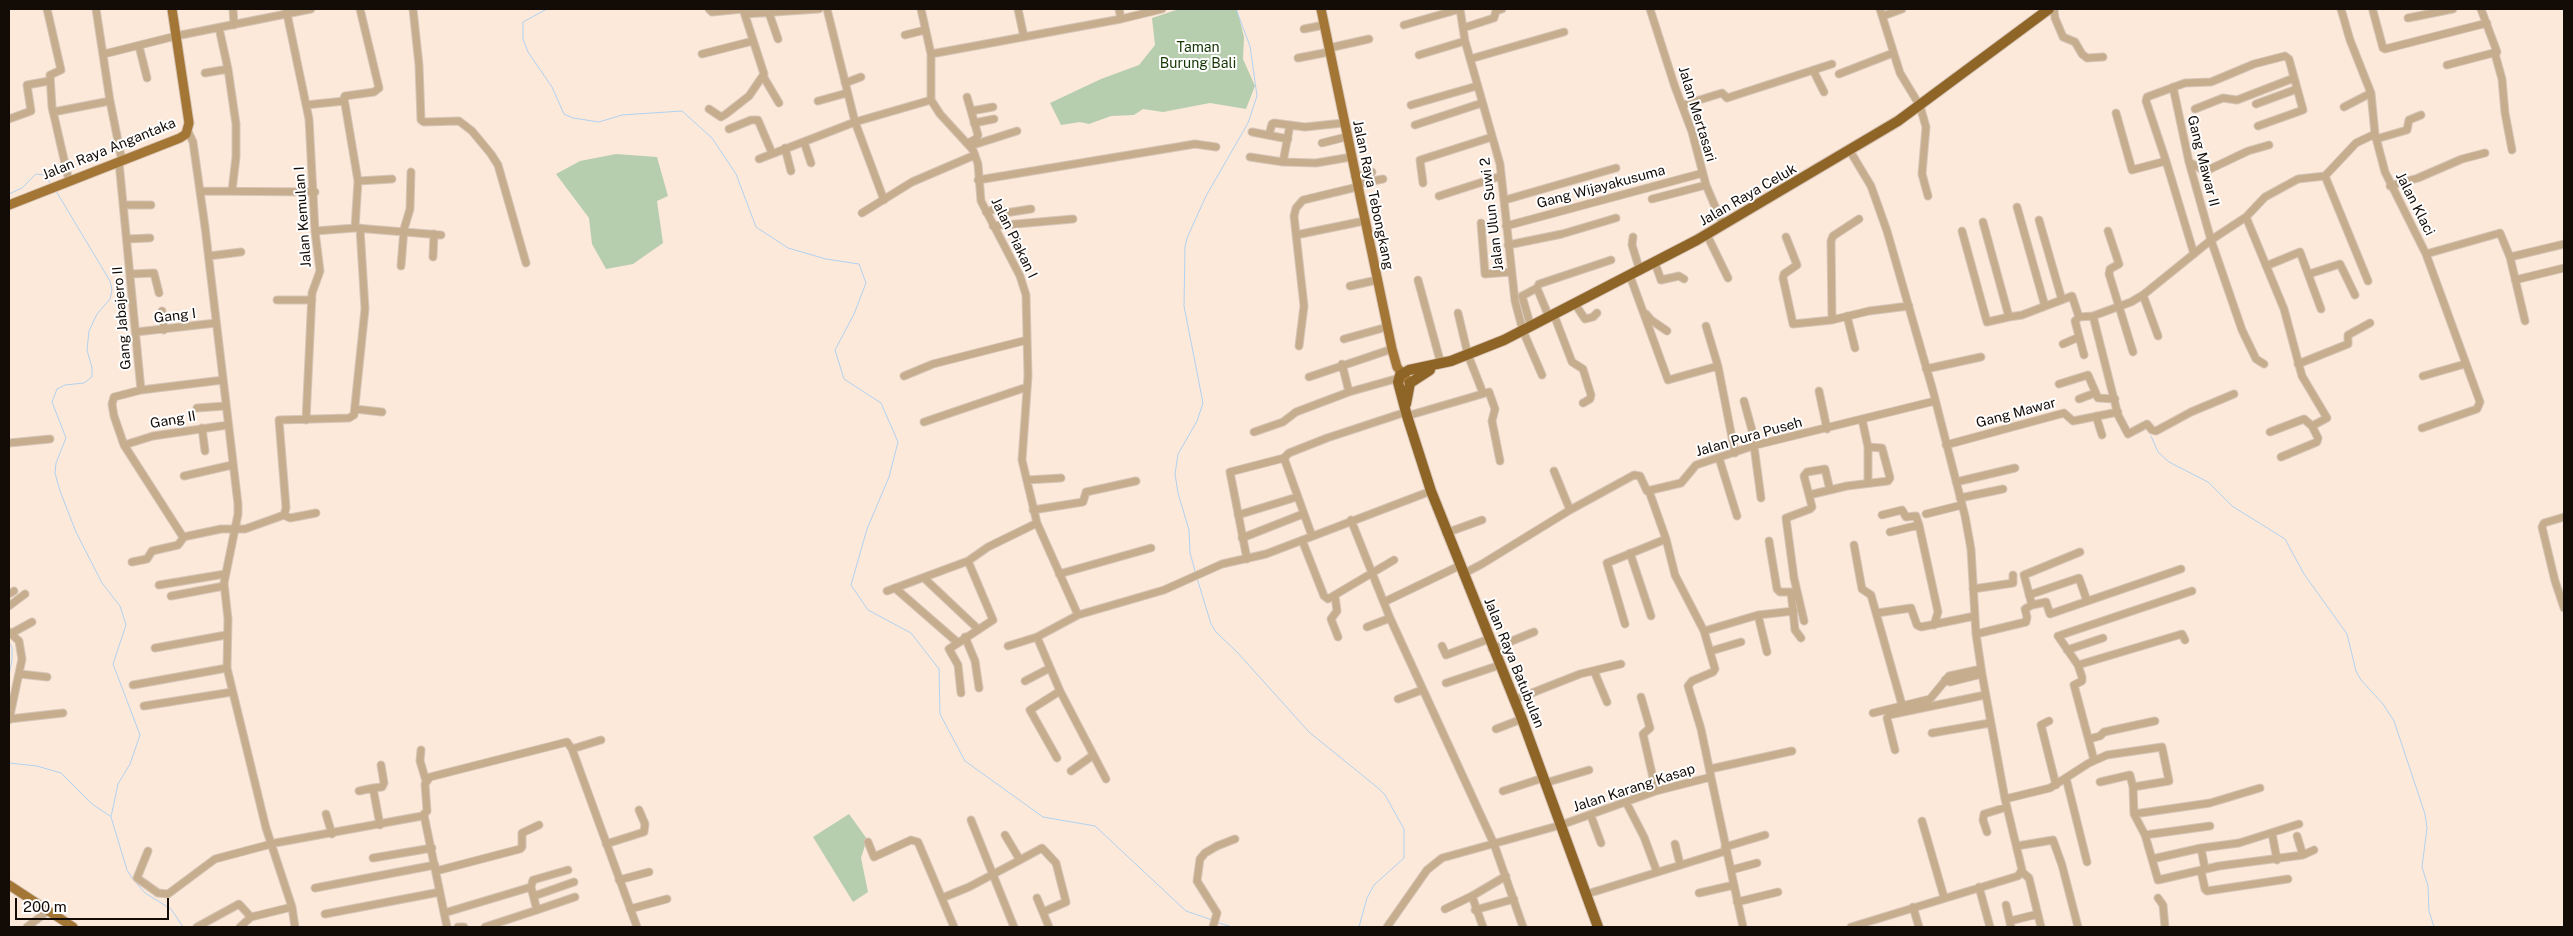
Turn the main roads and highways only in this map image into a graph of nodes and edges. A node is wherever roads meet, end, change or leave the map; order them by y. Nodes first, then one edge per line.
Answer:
1 (172, 9) edge
2 (1321, 9) edge
3 (2049, 9) edge
4 (9, 205) edge
5 (1439, 365) junction
6 (1400, 376) junction
7 (1410, 383) junction
8 (1406, 412) junction
9 (9, 885) edge
10 (73, 927) edge
11 (1598, 927) edge

1 - 4 main road, Jalan Raya Angantaka
2 - 6 main road, Jalan Raya Tebongkang
3 - 5 highway, Jalan Raya Celuk
5 - 6 highway, Jalan Raya Celuk
5 - 7 highway, Jalan Raya Celuk
6 - 7 main road, Jalan Raya Tebongkang
6 - 8 highway, Jalan Raya Batubulan
7 - 8 highway, Jalan Raya Batubulan
8 - 11 highway, Jalan Raya Batubulan
9 - 10 main road

